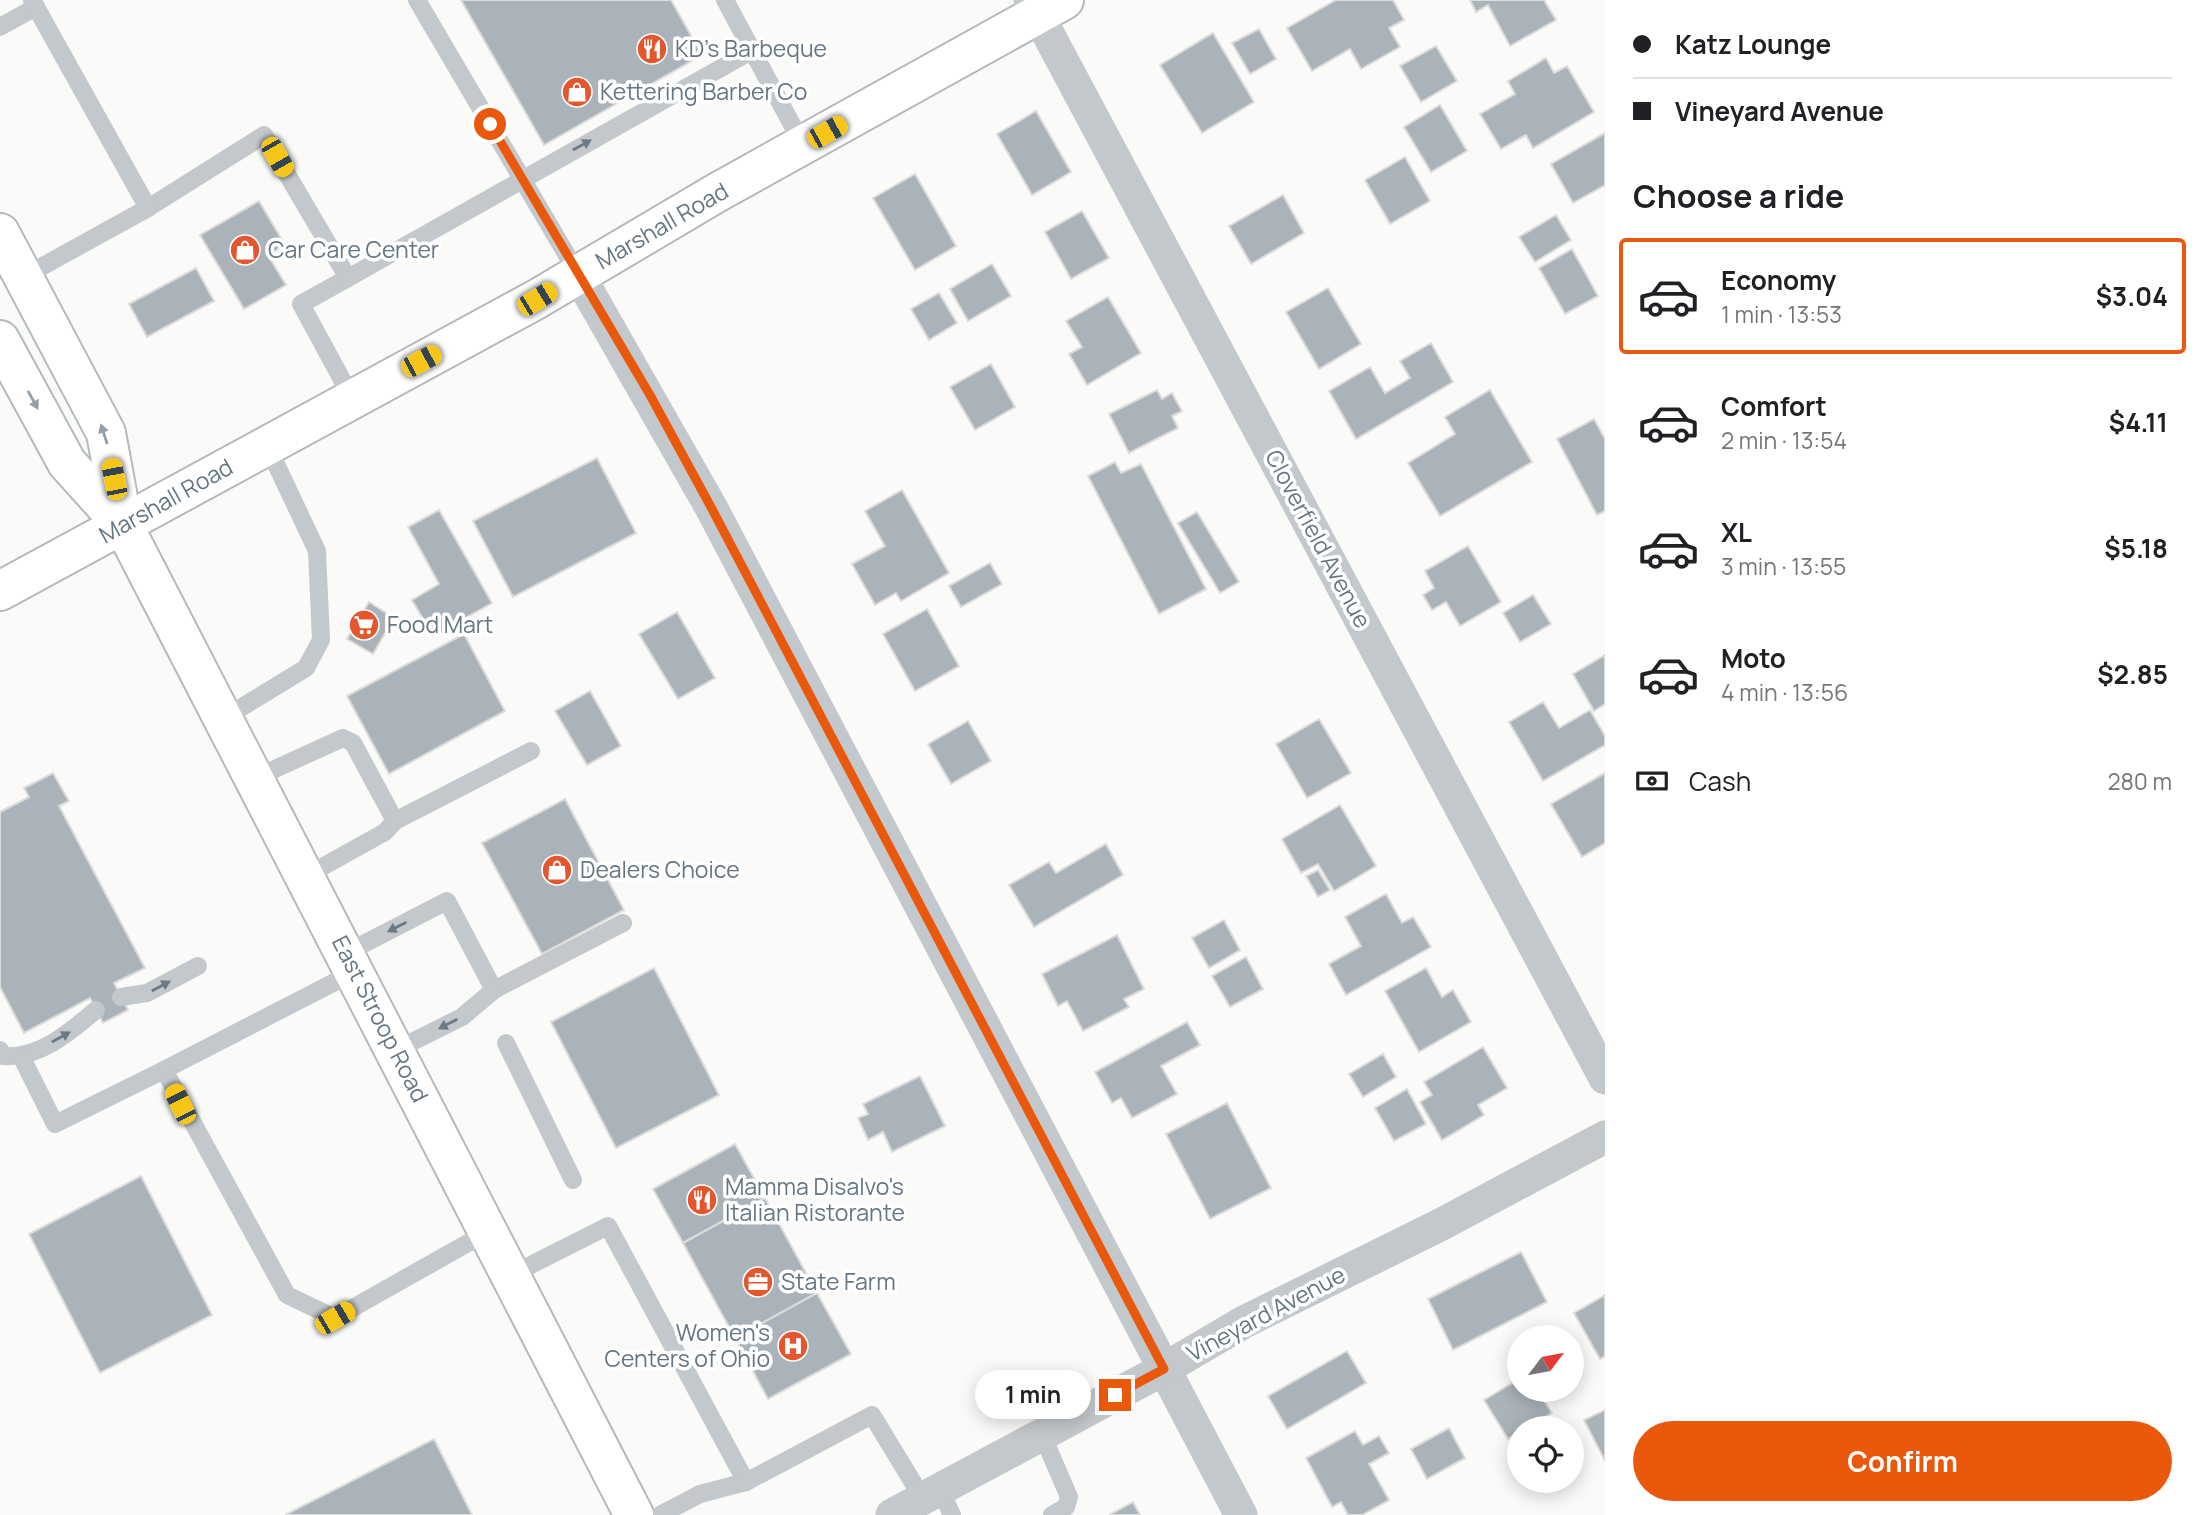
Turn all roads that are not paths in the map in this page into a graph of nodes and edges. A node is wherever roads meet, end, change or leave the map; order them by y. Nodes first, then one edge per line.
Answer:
1 (417, 0) edge
2 (726, 0) edge
3 (34, 4) edge
4 (1044, 5) edge
5 (0, 27) edge
6 (753, 50) junction
7 (803, 145) junction
8 (522, 178) junction
9 (148, 208) junction
10 (0, 233) edge
11 (579, 274) junction
12 (23, 277) junction
13 (348, 278) junction
14 (0, 340) edge
15 (352, 398) junction
16 (267, 445) junction
17 (123, 525) junction
18 (0, 591) edge
19 (224, 718) junction
20 (531, 751) dead end
21 (255, 778) junction
22 (395, 821) junction
23 (306, 876) junction
24 (623, 923) dead end
25 (351, 962) junction
26 (198, 966) dead end
27 (494, 990) junction
28 (121, 997) dead end
29 (96, 1010) dead end
30 (506, 1044) dead end
31 (0, 1050) edge
32 (396, 1050) junction
33 (22, 1058) junction
34 (164, 1070) junction
35 (1605, 1078) edge
36 (1605, 1137) edge
37 (573, 1180) dead end
38 (489, 1231) junction
39 (511, 1275) junction
40 (1164, 1369) junction
41 (1042, 1434) junction
42 (746, 1482) junction
43 (938, 1501) edge
44 (634, 1515) edge
45 (660, 1515) edge
46 (892, 1515) edge
47 (1052, 1515) edge
48 (1241, 1515) edge

1 - 8 lane
2 - 6 lane
3 - 5 lane
3 - 9 lane
4 - 7 main road, Marshall Road
4 - 35 street, Cloverfield Avenue
6 - 7 lane
8 -> 6 lane
7 - 11 main road, Marshall Road
8 - 11 lane
8 - 13 lane
9 - 12 lane
9 - 13 lane
10 - 12 main road, East Stroop Road
11 - 15 main road, Marshall Road
11 - 40 street
17 -> 12 main road, East Stroop Road
13 - 15 lane
14 -> 17 main road, East Stroop Road
15 - 16 main road, Marshall Road
16 - 17 main road, Marshall Road
16 - 19 lane
17 - 18 main road, Marshall Road
17 - 19 main road, East Stroop Road
19 - 21 main road, East Stroop Road
20 - 22 lane
21 - 22 lane
21 - 23 main road, East Stroop Road
22 - 23 lane
23 - 25 main road, East Stroop Road
24 - 27 lane
27 -> 25 lane
25 - 32 main road, East Stroop Road
25 - 34 lane
28 -> 26 lane
27 -> 32 lane
33 -> 29 lane
30 - 37 lane
31 - 33 lane
32 - 38 main road, East Stroop Road
33 - 34 lane
34 - 38 lane
36 - 40 street, Vineyard Avenue
38 - 39 main road, East Stroop Road
39 - 42 lane
39 - 44 main road, East Stroop Road
40 - 41 street, Vineyard Avenue
40 - 48 street
41 - 43 street, Vineyard Avenue
41 - 47 lane
42 - 43 lane
42 - 45 lane
43 - 46 street, Vineyard Avenue

